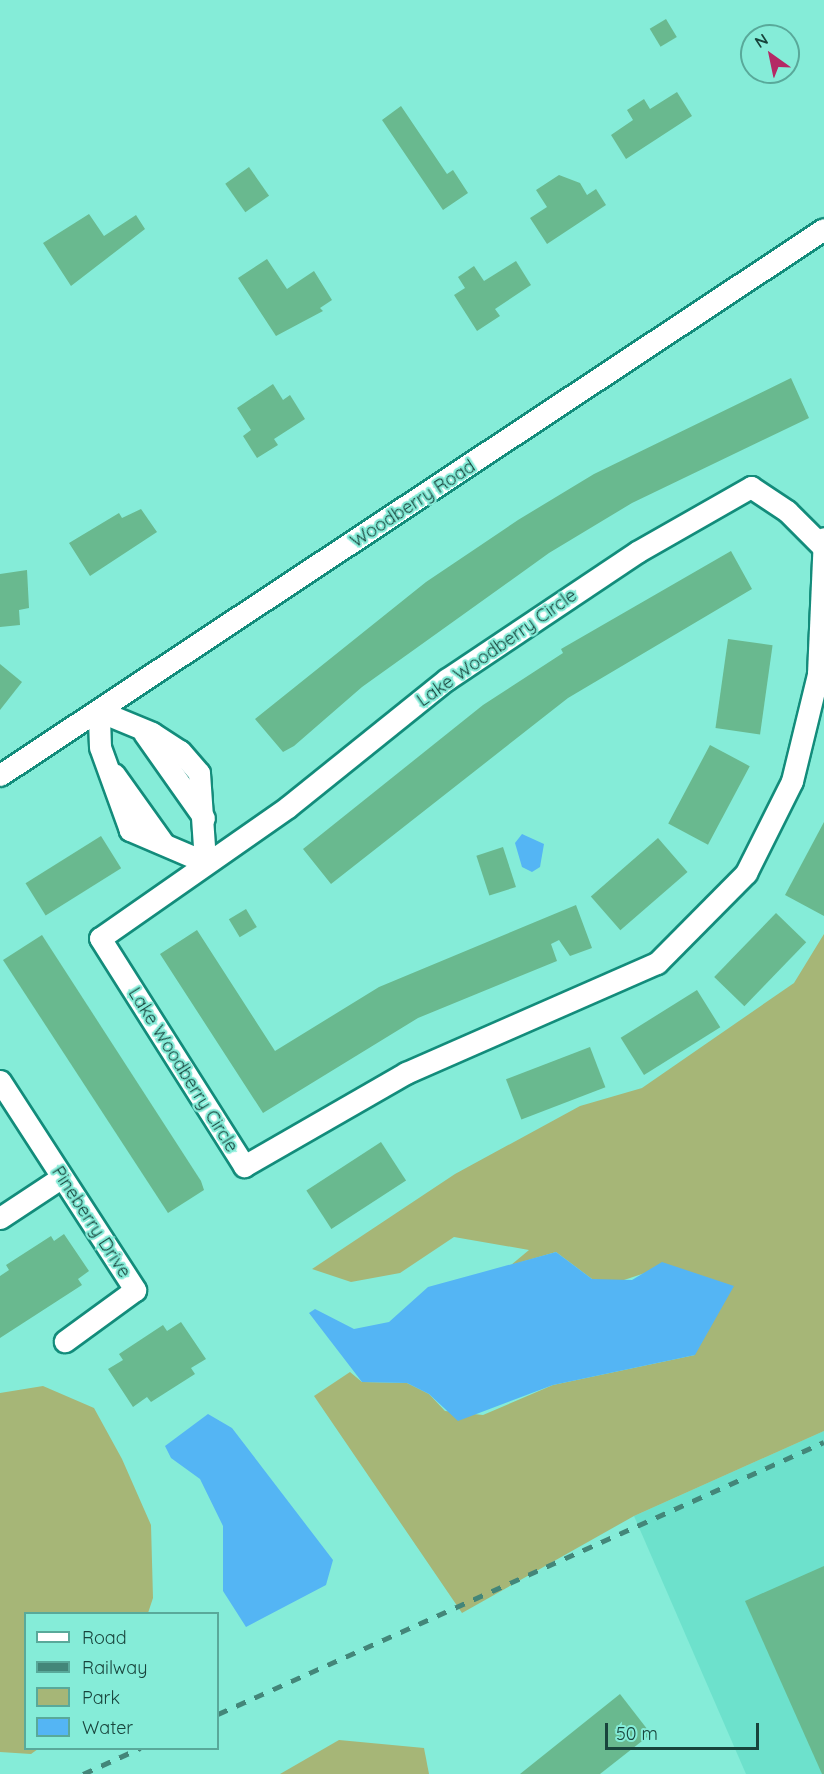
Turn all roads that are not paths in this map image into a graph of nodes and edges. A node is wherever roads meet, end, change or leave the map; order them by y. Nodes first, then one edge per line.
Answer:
1 (824, 229) edge
2 (823, 542) edge
3 (99, 711) junction
4 (0, 775) edge
5 (205, 862) junction
6 (0, 1081) edge
7 (62, 1177) junction
8 (0, 1218) edge
9 (65, 1341) dead end

1 - 3 street, Woodberry Road
2 - 5 street, Lake Woodberry Circle
2 - 5 street, Lake Woodberry Circle
3 - 4 street, Woodberry Road
3 - 5 street
3 - 5 street
6 - 7 street, Pineberry Drive
7 - 8 street
7 - 9 street, Pineberry Drive

